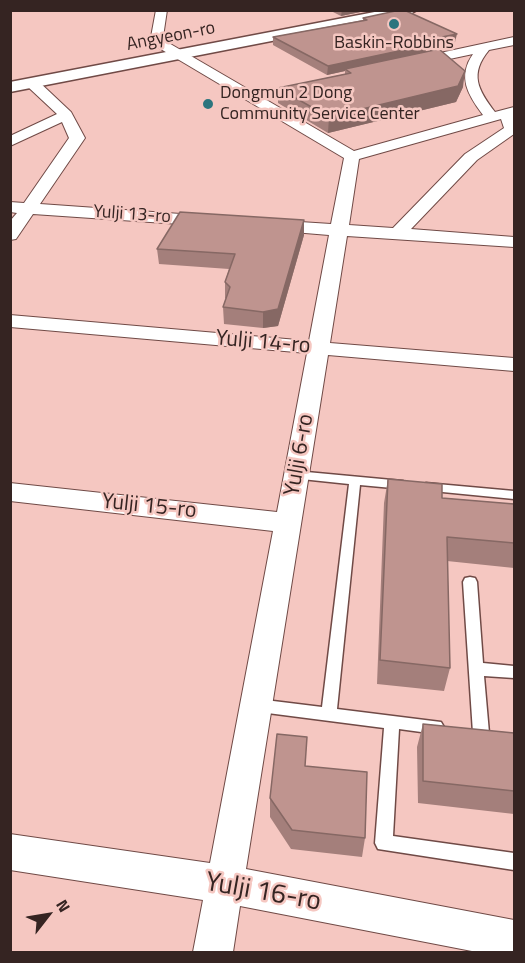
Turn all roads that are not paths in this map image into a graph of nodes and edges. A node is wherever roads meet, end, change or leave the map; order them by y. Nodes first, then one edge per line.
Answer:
1 (162, 10) edge
2 (408, 13) edge
3 (463, 38) dead end
4 (514, 41) edge
5 (485, 48) junction
6 (179, 55) junction
7 (505, 56) dead end
8 (404, 65) edge
9 (32, 83) junction
10 (10, 87) edge
11 (505, 114) edge
12 (66, 115) junction
13 (10, 142) edge
14 (352, 156) junction
15 (10, 207) edge
16 (29, 208) junction
17 (232, 222) edge
18 (256, 224) edge
19 (340, 230) junction
20 (397, 234) junction
21 (10, 235) edge
22 (514, 242) edge
23 (10, 321) edge
24 (319, 348) junction
25 (514, 365) edge
26 (296, 475) junction
27 (355, 480) junction
28 (10, 492) edge
29 (514, 495) edge
30 (288, 523) junction
31 (470, 582) dead end
32 (477, 669) junction
33 (514, 672) edge
34 (256, 706) junction
35 (329, 715) junction
36 (392, 722) junction
37 (448, 729) edge
38 (481, 733) edge
39 (10, 852) edge
40 (514, 862) edge
41 (225, 884) junction
42 (514, 940) edge
43 (213, 952) edge

1 - 6 street
2 - 6 street, Angyeon-ro
3 - 5 street
4 - 5 street
5 - 7 street
5 - 8 street
5 - 11 street
6 - 9 street, Angyeon-ro
6 - 14 street
9 - 10 street, Angyeon-ro
9 - 12 street
11 - 14 street
11 - 20 street
12 - 13 street
12 - 16 street
14 - 19 street, Yulji 6-ro
15 - 16 street, Yulji 13-ro
16 - 17 street, Yulji 13-ro
16 - 21 street
18 - 19 street
19 - 20 street
19 - 24 street, Yulji 6-ro
20 - 22 street
23 - 24 street, Yulji 14-ro
24 - 25 street, Yulji 14-ro
24 - 26 street, Yulji 6-ro
26 - 27 lane
26 - 30 street, Yulji 6-ro
27 - 29 lane
27 - 35 lane
28 - 30 street, Yulji 15-ro
30 - 34 street, Yulji 6-ro
31 - 32 lane
32 - 33 lane
32 - 38 lane
34 - 35 lane
34 - 41 street, Yulji 6-ro
35 - 36 lane
36 - 37 lane
36 - 40 lane
39 - 41 street, Yulji 16-ro
41 - 42 street, Yulji 16-ro
41 - 43 street, Yulji 6-ro

